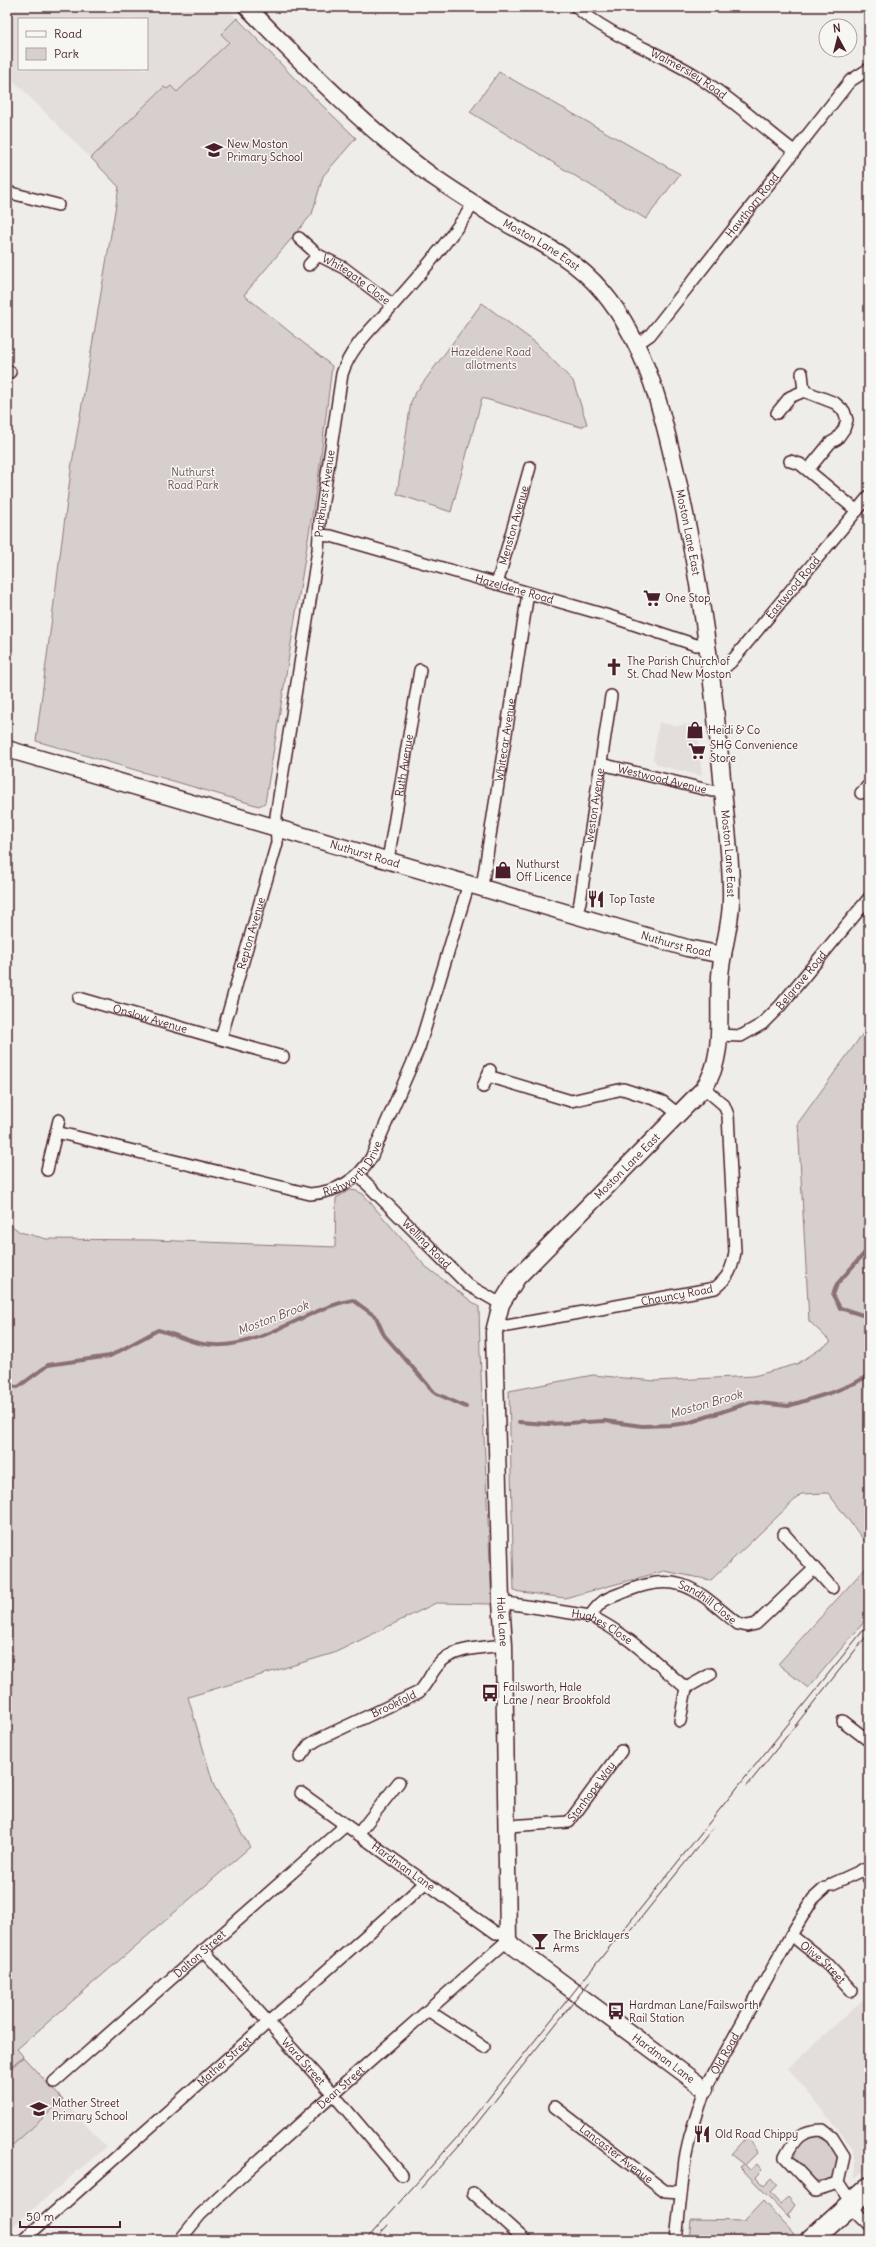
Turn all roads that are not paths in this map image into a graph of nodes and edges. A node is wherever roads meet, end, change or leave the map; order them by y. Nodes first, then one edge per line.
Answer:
1 (248, 7) edge
2 (576, 7) edge
3 (869, 69) edge
4 (794, 151) junction
5 (7, 192) edge
6 (474, 203) junction
7 (58, 205) dead end
8 (300, 238) dead end
9 (318, 255) junction
10 (309, 265) dead end
11 (393, 305) junction
12 (637, 344) junction
13 (802, 373) dead end
14 (804, 391) junction
15 (777, 413) dead end
16 (790, 461) dead end
17 (530, 467) dead end
18 (808, 470) junction
19 (869, 496) edge
20 (857, 511) junction
21 (319, 535) junction
22 (497, 584) junction
23 (528, 593) junction
24 (709, 644) junction
25 (420, 670) dead end
26 (712, 670) junction
27 (611, 696) dead end
28 (7, 749) edge
29 (601, 764) junction
30 (723, 790) junction
31 (277, 828) junction
32 (388, 860) junction
33 (476, 885) junction
34 (869, 898) edge
35 (576, 915) junction
36 (723, 956) junction
37 (79, 998) dead end
38 (719, 1035) junction
39 (222, 1038) junction
40 (284, 1057) dead end
41 (483, 1087) dead end
42 (704, 1088) junction
43 (678, 1114) junction
44 (59, 1120) dead end
45 (56, 1132) junction
46 (47, 1170) dead end
47 (358, 1175) junction
48 (501, 1304) junction
49 (496, 1323) junction
50 (784, 1534) dead end
51 (814, 1569) junction
52 (832, 1588) dead end
53 (501, 1602) junction
54 (590, 1616) junction
55 (504, 1645) junction
56 (711, 1674) dead end
57 (686, 1688) junction
58 (680, 1721) dead end
59 (843, 1721) dead end
60 (869, 1741) edge
61 (621, 1751) dead end
62 (306, 1756) dead end
63 (399, 1782) dead end
64 (301, 1793) dead end
65 (346, 1825) junction
66 (508, 1826) junction
67 (358, 1834) junction
68 (866, 1868) edge
69 (869, 1879) edge
70 (425, 1883) junction
71 (508, 1936) junction
72 (791, 1936) junction
73 (203, 1950) junction
74 (852, 1991) dead end
75 (429, 2010) junction
76 (268, 2023) junction
77 (484, 2047) dead end
78 (54, 2082) dead end
79 (705, 2089) junction
80 (333, 2094) junction
81 (555, 2107) dead end
82 (402, 2175) dead end
83 (838, 2183) junction
84 (869, 2188) edge
85 (681, 2192) junction
86 (473, 2193) dead end
87 (852, 2203) junction
88 (869, 2225) edge
89 (23, 2240) edge
90 (180, 2240) edge
91 (525, 2240) edge
92 (676, 2240) edge
93 (811, 2240) edge

1 - 6 street, Moston Lane East
2 - 4 street, Walmersley Road
3 - 4 street, Hawthorn Road
4 - 12 street, Hawthorn Road
5 - 7 street
6 - 11 street, Parkhurst Avenue
6 - 12 street, Moston Lane East
8 - 9 street, Whitegate Close
9 - 10 street, Whitegate Close
9 - 11 street, Whitegate Close
11 - 21 street, Parkhurst Avenue
12 - 24 street, Moston Lane East
13 - 14 street
14 - 15 street
14 - 18 street
16 - 18 street
17 - 22 street, Menston Avenue
18 - 20 street
19 - 20 street, Eastwood Road
20 - 26 street, Eastwood Road
21 - 22 street, Hazeldene Road
21 - 31 street, Parkhurst Avenue
22 - 23 street, Hazeldene Road
23 - 24 street, Hazeldene Road
23 - 33 street, Whitecar Avenue
24 - 26 street, Moston Lane East
25 - 32 street, Ruth Avenue
26 - 30 street, Moston Lane East
27 - 29 street, Weston Avenue
28 - 31 street, Nuthurst Road
29 - 30 street, Westwood Avenue
29 - 35 street, Weston Avenue
30 - 36 street, Moston Lane East
31 - 32 street, Nuthurst Road
31 - 39 street, Repton Avenue
32 - 33 street, Nuthurst Road
33 - 35 street, Nuthurst Road
33 - 47 street, Rishworth Drive
34 - 38 street, Belgrave Road
35 - 36 street, Nuthurst Road
36 - 38 street, Moston Lane East
37 - 39 street, Onslow Avenue
38 - 42 street, Moston Lane East
39 - 40 street, Onslow Avenue
41 - 43 street
42 - 43 street, Moston Lane East
42 - 49 street, Chauncy Road
43 - 48 street, Moston Lane East
44 - 45 street
45 - 46 street
45 - 47 street, Rishworth Drive
47 - 48 street, Welling Road
48 - 49 street, Hale Lane
49 - 53 street, Hale Lane
50 - 51 street
51 - 52 street
51 - 54 street, Sandhill Close
53 - 54 street, Hughes Close
53 - 55 street, Hale Lane
54 - 57 street, Hughes Close
55 - 62 street, Brookfold
55 - 66 street, Hale Lane
56 - 57 street
57 - 58 street
59 - 60 street
61 - 66 street, Stanhope Way
63 - 67 street
64 - 65 street, Hardman Lane
65 - 67 street, Hardman Lane
65 - 73 street, Dalton Street
66 - 71 street, Hale Lane
67 - 70 street, Hardman Lane
68 - 69 street
68 - 72 street, Old Road
70 - 71 street, Hardman Lane
70 - 76 street, Mather Street
71 - 75 street, Dean Street
71 - 79 street, Hardman Lane
72 - 74 street, Olive Street
72 - 79 street, Old Road
73 - 76 street, Ward Street
73 - 78 street, Dalton Street
75 - 77 street
75 - 80 street, Dean Street
76 - 80 street, Ward Street
76 - 89 street, Mather Street
79 - 85 street, Old Road
80 - 82 street, Ward Street
80 - 90 street, Dean Street
81 - 85 street, Lancaster Avenue
83 - 83 street
83 - 87 street
84 - 87 highway
85 - 92 street, Old Road
86 - 91 street
87 - 88 street
87 - 93 highway

